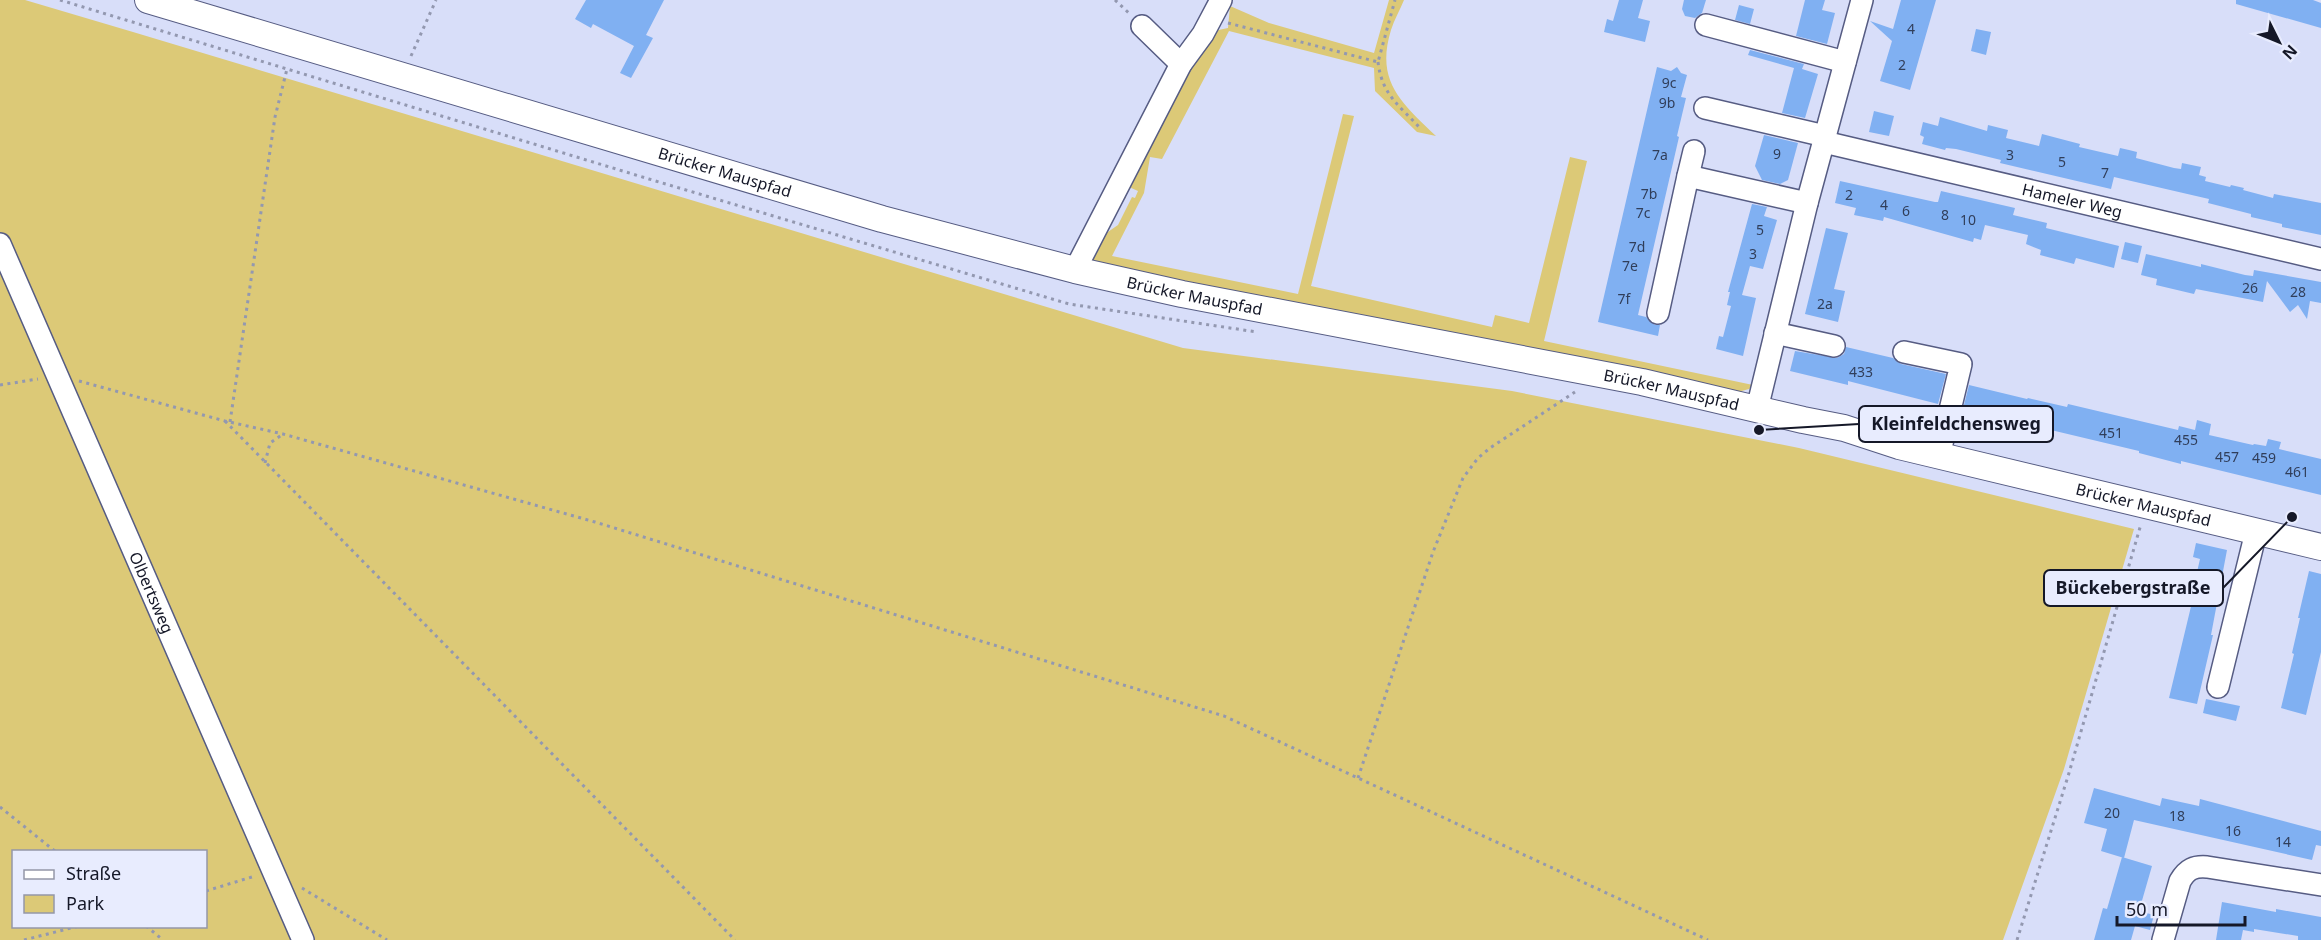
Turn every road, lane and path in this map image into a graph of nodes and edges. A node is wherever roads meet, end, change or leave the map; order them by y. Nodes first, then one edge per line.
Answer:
1 (60, 0) edge
2 (436, 0) edge
3 (1221, 0) edge
4 (1395, 0) edge
5 (1862, 0) edge
6 (144, 12) edge
7 (1706, 25) dead end
8 (1142, 26) dead end
9 (1203, 34) junction
10 (1378, 62) junction
11 (1845, 62) junction
12 (1181, 64) junction
13 (287, 68) dead end
14 (402, 76) junction
15 (1705, 108) dead end
16 (1420, 128) dead end
17 (1825, 139) junction
18 (1694, 151) dead end
19 (1688, 176) junction
20 (1125, 202) dead end
21 (1807, 203) junction
22 (1092, 234) junction
23 (0, 244) edge
24 (2321, 259) edge
25 (1075, 270) junction
26 (1658, 313) dead end
27 (1775, 333) junction
28 (1834, 346) dead end
29 (1904, 352) dead end
30 (58, 375) junction
31 (0, 385) edge
32 (1581, 389) dead end
33 (1756, 409) junction
34 (225, 421) junction
35 (230, 422) junction
36 (283, 434) junction
37 (1939, 456) junction
38 (265, 463) junction
39 (2147, 505) junction
40 (2256, 532) junction
41 (2321, 547) edge
42 (2218, 687) dead end
43 (1358, 778) junction
44 (0, 807) edge
45 (54, 850) edge
46 (2321, 885) edge
47 (76, 928) edge
48 (147, 928) edge
49 (24, 940) edge
50 (163, 940) edge
51 (303, 940) edge
52 (735, 940) edge
53 (1708, 940) edge
54 (2017, 940) edge
55 (2163, 940) edge

1 - 6 path
2 - 14 path
3 - 9 street
4 - 10 path
5 - 11 street
6 - 14 main road, Brücker Mauspfad
7 - 11 street
8 - 12 street
9 - 10 path
9 - 12 street
10 - 16 path
11 - 17 street
12 - 22 street
13 - 35 path
14 - 25 main road, Brücker Mauspfad
15 - 17 street, Hameler Weg
17 - 21 street
17 - 24 street, Hameler Weg
18 - 19 street
19 - 21 street
19 - 26 street
20 - 22 street
21 - 27 street
22 - 25 street
23 - 30 street, Olbertsweg
25 - 33 main road, Brücker Mauspfad
27 - 28 street
27 - 33 street
29 - 37 street
30 - 31 path
30 - 34 path
30 - 51 street, Olbertsweg
32 - 43 path
33 - 37 main road, Brücker Mauspfad
34 - 35 path
34 - 38 path
35 - 36 path
36 - 38 path
36 - 43 path
37 - 39 main road, Brücker Mauspfad
38 - 52 path
39 - 40 main road, Brücker Mauspfad
39 - 54 path
40 - 41 main road, Brücker Mauspfad
40 - 42 street
43 - 53 path
44 - 45 path
46 - 55 street
47 - 49 path
48 - 50 path

